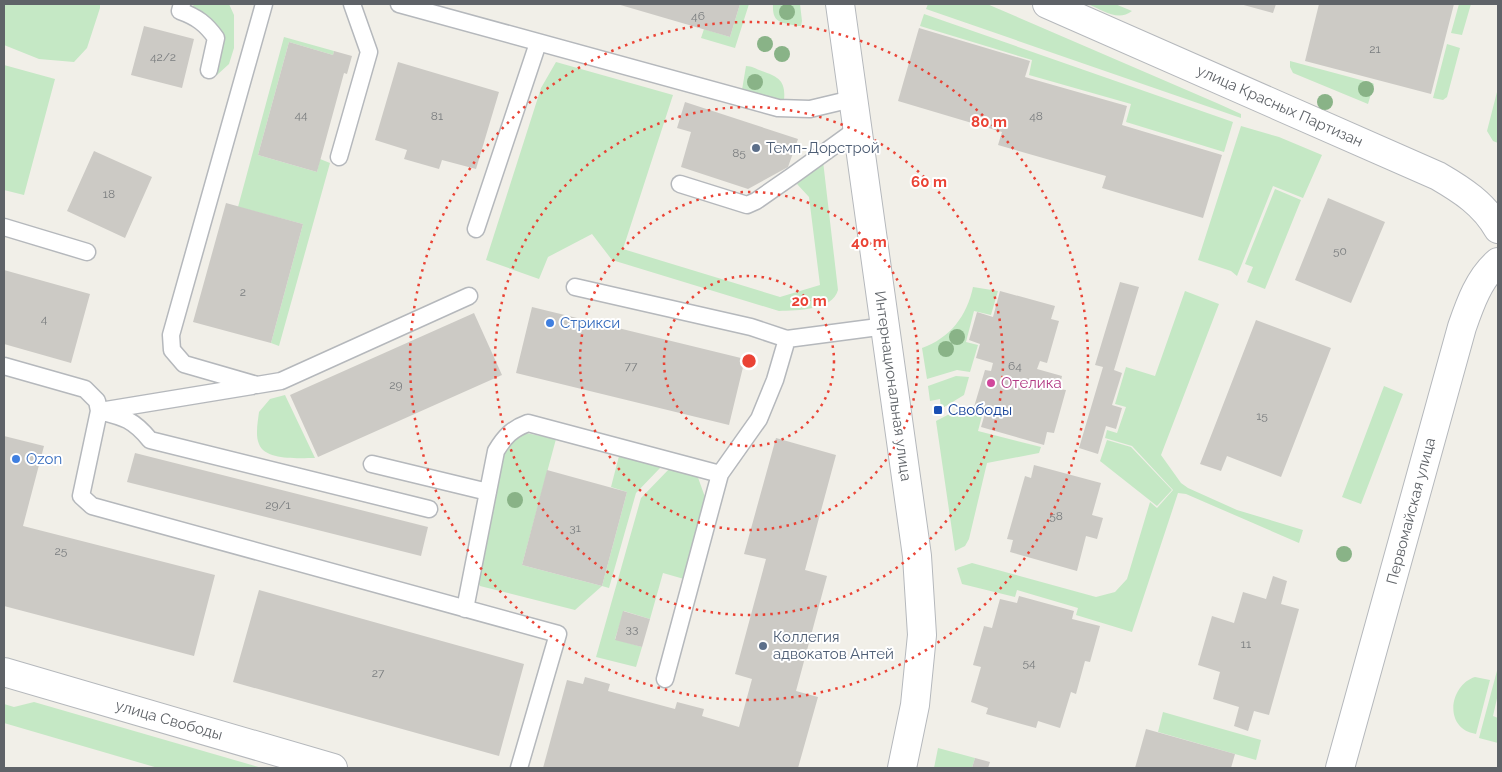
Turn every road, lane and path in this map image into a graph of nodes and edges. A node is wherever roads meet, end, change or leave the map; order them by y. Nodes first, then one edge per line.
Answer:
1 (182, 4) edge
2 (264, 4) edge
3 (352, 4) edge
4 (399, 4) edge
5 (840, 4) edge
6 (1047, 4) edge
7 (538, 43) junction
8 (209, 70) dead end
9 (852, 99) junction
10 (857, 129) junction
11 (339, 157) dead end
12 (680, 184) dead end
13 (4, 227) edge
14 (476, 229) dead end
15 (1498, 229) edge
16 (87, 252) dead end
17 (1498, 262) edge
18 (575, 288) dead end
19 (469, 296) dead end
20 (886, 326) junction
21 (787, 340) junction
22 (4, 366) edge
23 (257, 385) junction
24 (99, 411) junction
25 (372, 464) dead end
26 (720, 474) junction
27 (488, 492) junction
28 (429, 510) dead end
29 (465, 608) junction
30 (4, 672) edge
31 (665, 679) dead end
32 (333, 768) edge
33 (519, 768) edge
34 (902, 768) edge
35 (1340, 768) edge

1 - 8 lane
2 - 23 lane
3 - 11 lane
4 - 7 lane
5 - 9 street, Интернациональная улица
6 - 15 street, улица Красных Партизан
7 - 9 lane
7 - 14 lane
9 - 10 street, Интернациональная улица
10 - 12 lane
10 - 20 street, Интернациональная улица
13 - 16 lane
17 - 35 street, Первомайская улица
18 - 21 lane
19 - 23 lane
20 - 21 lane
20 - 34 street, Интернациональная улица
21 - 26 lane
22 - 24 lane
23 - 24 lane
24 - 28 lane
24 - 29 lane
25 - 27 lane
26 - 27 lane
26 - 31 lane
27 - 29 lane
29 - 33 lane
30 - 32 street, улица Свободы

